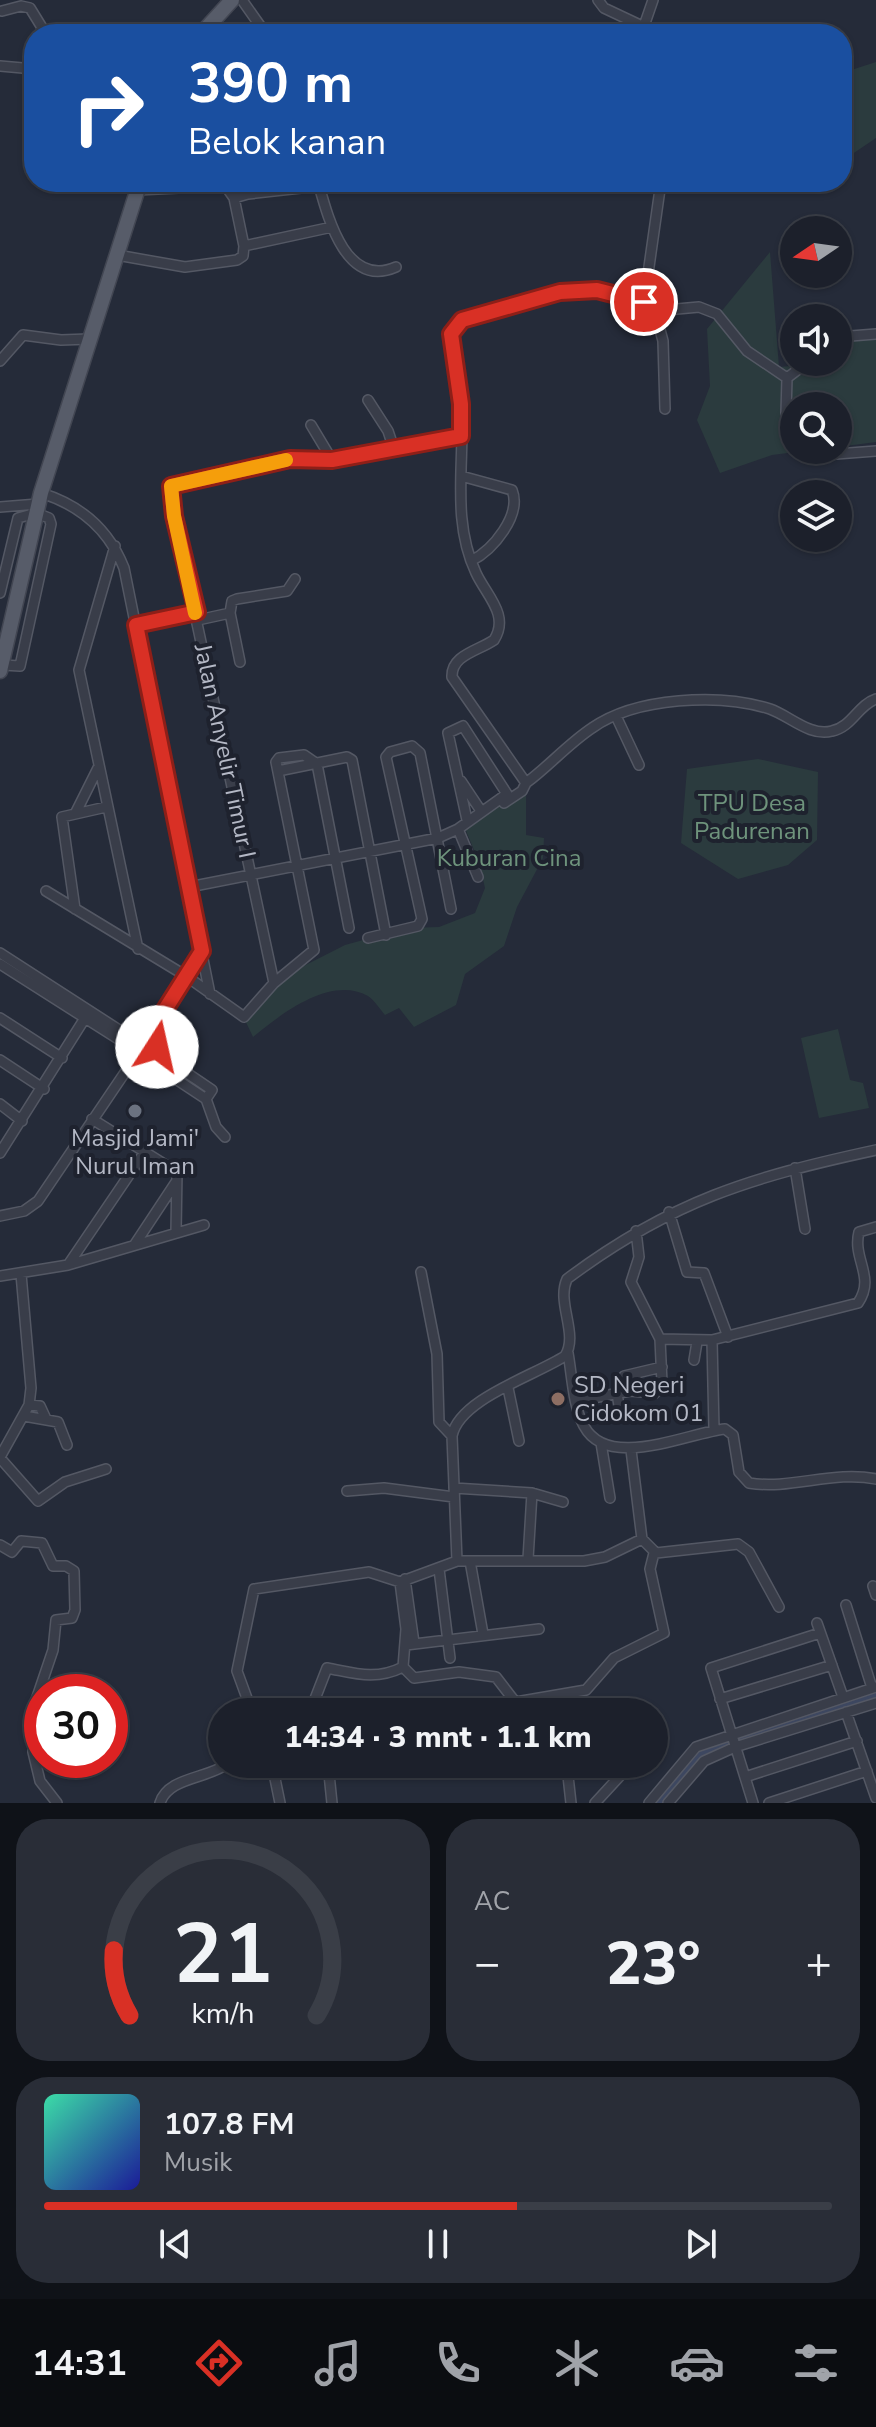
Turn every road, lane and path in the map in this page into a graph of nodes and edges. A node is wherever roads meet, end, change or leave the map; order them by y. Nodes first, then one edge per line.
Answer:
1 (232, 0) edge
2 (242, 0) edge
3 (598, 0) edge
4 (653, 0) edge
5 (2, 11) dead end
6 (40, 24) edge
7 (210, 24) edge
8 (259, 24) edge
9 (640, 24) edge
10 (645, 24) edge
11 (0, 66) edge
12 (24, 68) edge
13 (137, 192) edge
14 (230, 192) edge
15 (262, 192) edge
16 (321, 192) edge
17 (660, 192) edge
18 (248, 194) joint
19 (234, 198) junction
20 (332, 227) junction
21 (244, 246) junction
22 (117, 255) junction
23 (396, 267) dead end
24 (644, 302) junction
25 (655, 311) junction
26 (876, 334) edge
27 (852, 336) edge
28 (89, 339) junction
29 (0, 361) edge
30 (790, 376) edge
31 (787, 378) junction
32 (787, 392) edge
33 (368, 400) dead end
34 (665, 409) dead end
35 (311, 425) dead end
36 (461, 436) junction
37 (393, 446) junction
38 (876, 451) edge
39 (852, 453) edge
40 (332, 460) junction
41 (461, 476) junction
42 (38, 504) junction
43 (0, 507) edge
44 (115, 546) junction
45 (471, 561) junction
46 (295, 579) dead end
47 (0, 593) edge
48 (230, 613) junction
49 (197, 616) junction
50 (136, 625) junction
51 (240, 662) dead end
52 (1, 668) edge
53 (876, 699) edge
54 (616, 716) junction
55 (317, 764) junction
56 (639, 765) dead end
57 (98, 768) junction
58 (278, 771) junction
59 (457, 774) junction
60 (526, 783) junction
61 (106, 807) junction
62 (481, 811) junction
63 (76, 812) junction
64 (462, 825) junction
65 (438, 838) junction
66 (405, 844) junction
67 (372, 850) junction
68 (334, 858) junction
69 (298, 865) junction
70 (251, 875) junction
71 (478, 877) dead end
72 (189, 887) junction
73 (46, 891) dead end
74 (75, 909) junction
75 (451, 909) dead end
76 (349, 928) dead end
77 (386, 935) junction
78 (368, 938) dead end
79 (138, 949) junction
80 (202, 951) junction
81 (0, 953) edge
82 (0, 964) edge
83 (186, 976) junction
84 (274, 983) junction
85 (210, 994) junction
86 (0, 1018) edge
87 (85, 1018) junction
88 (149, 1035) junction
89 (128, 1040) junction
90 (156, 1052) junction
91 (62, 1058) junction
92 (0, 1060) edge
93 (132, 1062) junction
94 (150, 1062) junction
95 (44, 1089) junction
96 (206, 1099) junction
97 (0, 1104) edge
98 (92, 1119) junction
99 (22, 1121) junction
100 (225, 1137) dead end
101 (2, 1147) edge
102 (876, 1150) edge
103 (144, 1153) junction
104 (795, 1168) junction
105 (178, 1179) junction
106 (669, 1212) junction
107 (0, 1216) edge
108 (204, 1225) dead end
109 (876, 1227) edge
110 (805, 1229) dead end
111 (636, 1231) junction
112 (176, 1232) junction
113 (135, 1244) junction
114 (68, 1265) junction
115 (421, 1272) dead end
116 (21, 1274) junction
117 (0, 1276) edge
118 (728, 1337) junction
119 (660, 1339) junction
120 (712, 1340) junction
121 (697, 1342) junction
122 (568, 1353) junction
123 (694, 1360) dead end
124 (662, 1367) junction
125 (624, 1376) dead end
126 (508, 1388) junction
127 (617, 1394) junction
128 (577, 1401) junction
129 (29, 1405) junction
130 (620, 1411) dead end
131 (24, 1416) junction
132 (46, 1419) junction
133 (714, 1430) junction
134 (452, 1436) junction
135 (519, 1441) dead end
136 (601, 1443) junction
137 (67, 1445) dead end
138 (631, 1450) junction
139 (0, 1458) edge
140 (106, 1469) dead end
141 (876, 1479) edge
142 (347, 1491) dead end
143 (454, 1493) junction
144 (532, 1493) junction
145 (610, 1498) dead end
146 (563, 1502) dead end
147 (642, 1539) junction
148 (0, 1545) edge
149 (654, 1553) junction
150 (528, 1559) junction
151 (457, 1561) junction
152 (470, 1561) junction
153 (439, 1569) junction
154 (402, 1580) junction
155 (846, 1605) dead end
156 (779, 1607) dead end
157 (539, 1629) dead end
158 (483, 1634) junction
159 (448, 1639) junction
160 (410, 1644) junction
161 (450, 1658) dead end
162 (832, 1665) junction
163 (403, 1667) junction
164 (874, 1687) edge
165 (843, 1697) junction
166 (247, 1698) edge
167 (313, 1698) edge
168 (513, 1698) edge
169 (539, 1698) edge
170 (720, 1699) junction
171 (876, 1703) edge
172 (846, 1712) junction
173 (730, 1734) junction
174 (857, 1741) junction
175 (735, 1747) junction
176 (867, 1771) junction
177 (208, 1775) edge
178 (745, 1777) junction
179 (275, 1778) edge
180 (329, 1778) edge
181 (568, 1778) edge
182 (618, 1778) edge
183 (874, 1801) edge
184 (57, 1803) edge
185 (160, 1803) edge
186 (280, 1803) edge
187 (332, 1803) edge
188 (571, 1803) edge
189 (595, 1803) edge
190 (649, 1803) edge
191 (668, 1803) edge
192 (753, 1803) edge
193 (769, 1803) edge

1 - 7 main road
2 - 8 street
3 - 9 street
4 - 10 street
5 - 6 street
11 - 12 street
13 - 22 main road
14 - 19 street
15 - 18 street
16 - 20 street
17 - 24 street
18 - 19 street
19 - 21 street
20 - 21 street
20 - 23 street
21 - 22 street
22 - 28 main road
24 - 25 street
24 - 36 street
25 - 31 street
25 - 34 street
26 - 27 street
28 - 29 street
28 - 42 main road
30 - 31 street
31 - 32 street
33 - 37 street
35 - 40 street
36 - 37 street
36 - 41 street
37 - 40 street
38 - 39 street
40 - 49 street, Jalan Anyelir Timur I
41 - 45 street
41 - 45 street
42 - 43 street
42 - 44 street
42 - 47 street
42 - 52 main road
44 - 50 street
44 - 57 street
45 - 60 street
46 - 48 street
48 - 49 street
48 - 51 street
49 - 50 street
49 - 70 street, Jalan Anyelir Timur I
50 - 72 street
53 - 54 street
54 - 56 street
54 - 60 street
55 - 58 street
55 - 58 street
55 - 67 street
55 - 68 street
57 - 61 street
57 - 63 street
58 - 69 street
59 - 62 street
59 - 62 street
59 - 64 street
60 - 64 street
61 - 63 street
61 - 79 street
62 - 64 street
63 - 74 street
64 - 65 street
64 - 71 street
65 - 66 street
65 - 66 street
65 - 75 street
66 - 67 street
66 - 77 street
67 - 68 street
67 - 77 street
68 - 69 street
68 - 76 street
69 - 70 street
69 - 84 street
70 - 72 street
70 - 84 street, Jalan Anyelir Timur I
72 - 80 street
73 - 74 street
74 - 79 street
77 - 78 street
79 - 83 street
80 - 83 street
80 - 85 street
81 - 89 street
82 - 87 street
83 - 85 street
83 - 88 street
84 - 85 street
86 - 91 street
87 - 89 street
87 - 91 street
88 - 89 street
88 - 90 street
89 - 93 street
90 - 94 street
90 - 96 street
91 - 95 street
92 - 95 street
93 - 94 street
93 - 98 street
94 - 96 street
95 - 99 street
96 - 100 street
97 - 99 street
98 - 103 street
98 - 107 street
99 - 101 street
102 - 104 street
103 - 105 street
103 - 114 street
104 - 106 street
104 - 110 street
105 - 112 street
105 - 113 street
106 - 111 street
106 - 118 street
108 - 112 street
109 - 118 street
111 - 119 street
111 - 122 street
112 - 113 street
113 - 114 street
114 - 116 street
115 - 134 street
116 - 117 street
116 - 129 street
118 - 120 street
119 - 121 street
119 - 124 street
120 - 121 street
120 - 133 street
121 - 123 street
122 - 126 street
122 - 128 street
124 - 125 street
124 - 127 street
126 - 134 street
126 - 135 street
127 - 128 street
127 - 130 street
128 - 136 street
129 - 131 street
129 - 132 street
131 - 132 street
131 - 139 street
132 - 137 street
133 - 138 street
133 - 141 street
134 - 143 street
136 - 138 street
136 - 145 street
138 - 147 street
139 - 140 street
142 - 143 street
143 - 144 street
143 - 151 street
144 - 146 street
144 - 150 street
147 - 149 street
147 - 150 street
148 - 184 street
149 - 156 street
149 - 169 street
150 - 152 street
151 - 152 street
151 - 153 street
152 - 158 street
153 - 154 street
153 - 159 street
154 - 160 street
154 - 166 street
155 - 164 street
157 - 158 street
158 - 159 street
159 - 160 street
159 - 161 street
160 - 163 street
162 - 165 street
162 - 170 street
162 - 170 street
163 - 167 street
163 - 168 street
164 - 165 street
165 - 173 street
170 - 173 street
171 - 172 street
172 - 174 street
172 - 175 street
173 - 175 street
173 - 190 street
174 - 176 street
174 - 178 street
175 - 178 street
175 - 191 street
176 - 183 street
176 - 193 street
177 - 185 street
178 - 192 street
179 - 186 street
180 - 187 street
181 - 188 street
182 - 189 street

